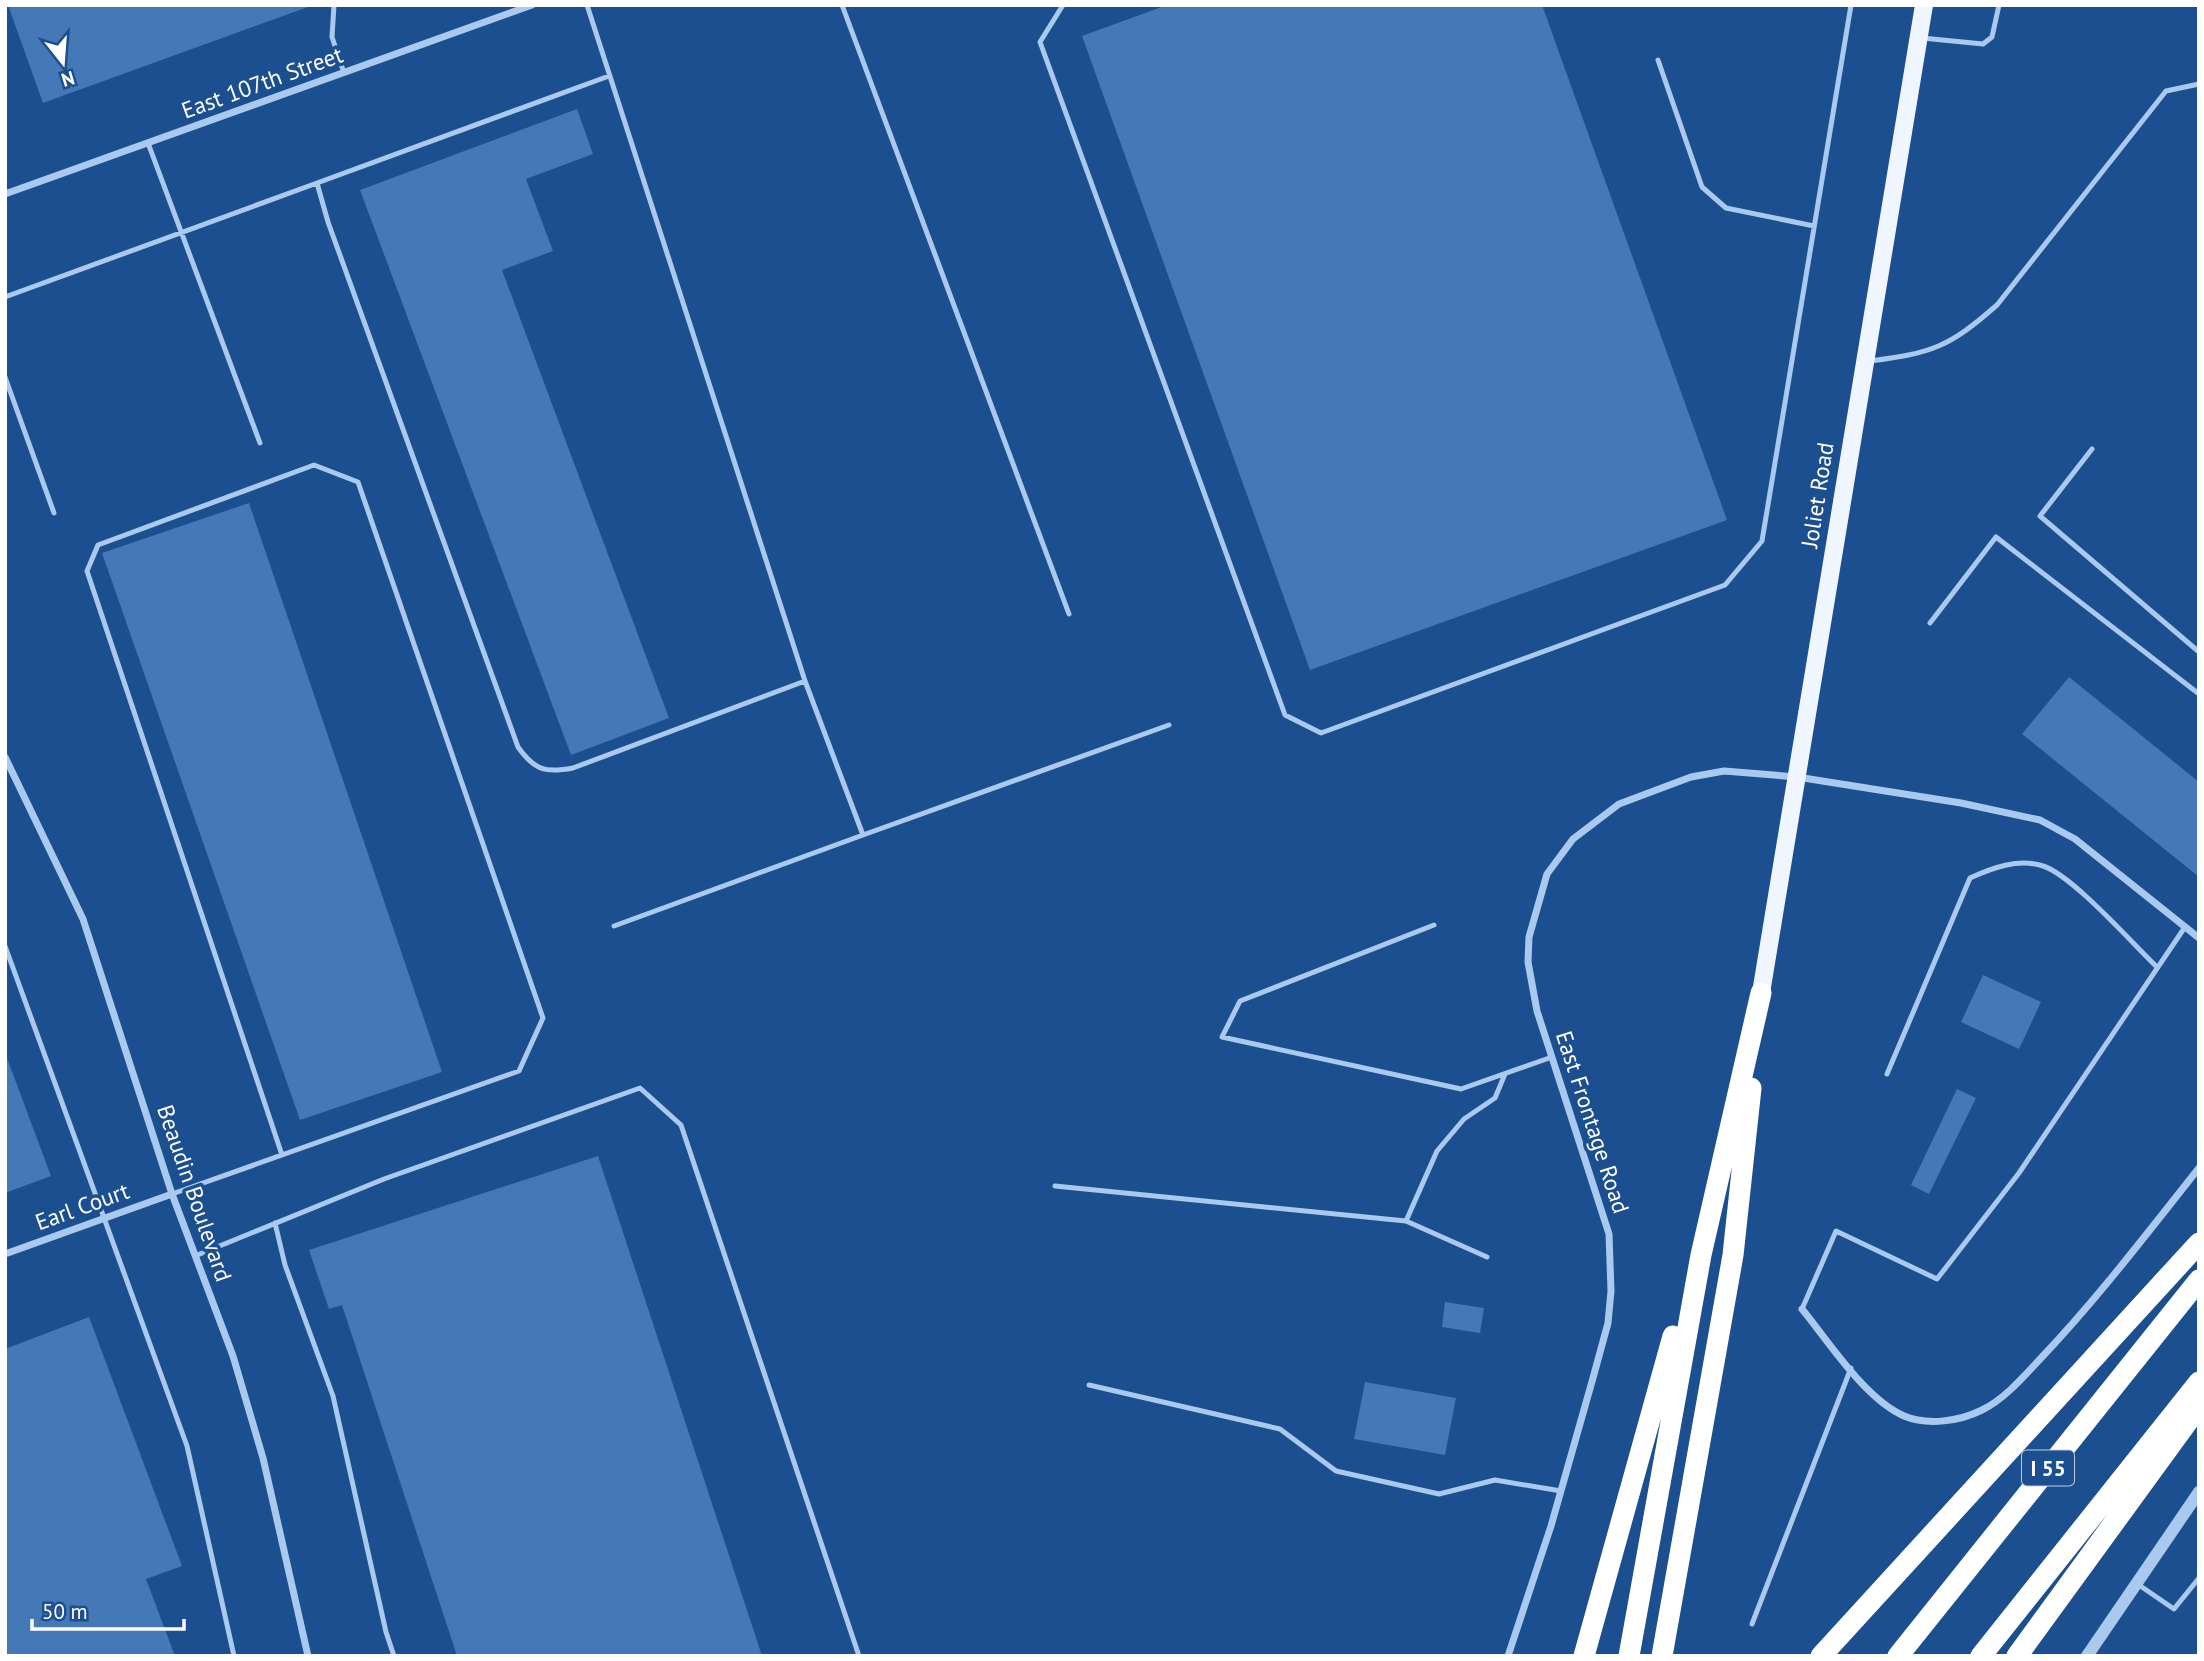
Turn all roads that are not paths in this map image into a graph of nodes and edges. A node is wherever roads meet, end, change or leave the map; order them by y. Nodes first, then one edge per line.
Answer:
1 (334, 5) edge
2 (532, 5) edge
3 (587, 5) edge
4 (842, 5) edge
5 (1063, 5) edge
6 (1851, 5) edge
7 (1924, 5) edge
8 (1999, 5) edge
9 (1919, 38) junction
10 (1658, 60) dead end
11 (344, 73) junction
12 (609, 76) junction
13 (2199, 84) edge
14 (148, 143) junction
15 (317, 183) junction
16 (5, 194) edge
17 (1814, 226) junction
18 (181, 231) junction
19 (5, 297) edge
20 (1864, 361) junction
21 (5, 377) edge
22 (260, 443) dead end
23 (2092, 449) dead end
24 (54, 513) dead end
25 (1069, 614) dead end
26 (1930, 623) dead end
27 (2199, 652) edge
28 (804, 681) junction
29 (2199, 694) edge
30 (1168, 725) dead end
31 (5, 757) edge
32 (1797, 777) junction
33 (863, 835) junction
34 (1434, 925) dead end
35 (614, 926) dead end
36 (2185, 927) junction
37 (2199, 938) edge
38 (5, 946) edge
39 (2157, 967) junction
40 (1761, 993) junction
41 (1552, 1057) junction
42 (1505, 1074) junction
43 (1887, 1074) dead end
44 (1738, 1094) junction
45 (282, 1155) junction
46 (2199, 1168) edge
47 (1055, 1186) dead end
48 (172, 1194) junction
49 (103, 1219) junction
50 (1406, 1221) junction
51 (275, 1223) junction
52 (2199, 1243) edge
53 (5, 1254) edge
54 (195, 1256) junction
55 (1487, 1257) dead end
56 (2199, 1280) edge
57 (1802, 1309) joint
58 (1851, 1368) junction
59 (2199, 1382) edge
60 (1089, 1385) dead end
61 (2199, 1406) edge
62 (1561, 1491) junction
63 (2199, 1492) edge
64 (2199, 1578) edge
65 (2136, 1583) junction
66 (1752, 1624) dead end
67 (2092, 1654) edge
68 (234, 1656) edge
69 (308, 1656) edge
70 (394, 1656) edge
71 (859, 1656) edge
72 (1508, 1656) edge
73 (1584, 1656) edge
74 (1629, 1656) edge
75 (1662, 1656) edge
76 (1821, 1656) edge
77 (1898, 1656) edge
78 (1981, 1656) edge
79 (2017, 1656) edge

1 - 11 lane
2 - 11 street, East 107th Street
3 - 12 lane
4 - 25 lane
5 - 17 lane
6 - 17 lane
7 - 9 main road, Joliet Road
8 - 9 lane
9 - 20 main road, Joliet Road
10 - 17 lane
11 - 14 street, East 107th Street
12 - 15 lane
12 - 28 lane
13 - 20 lane
14 - 16 street, East 107th Street
14 - 18 lane
15 - 18 lane
15 - 28 lane
18 - 19 lane
18 - 22 lane
20 - 32 main road, Joliet Road
21 - 24 lane
23 - 27 lane
26 - 29 lane
28 - 33 lane
30 - 33 lane
31 - 48 street, Beaudin Boulevard
32 - 36 street, East Frontage Road
32 - 40 main road, Joliet Road
32 - 41 street, East Frontage Road
33 - 35 lane
34 - 42 lane
36 - 37 street, East Frontage Road
36 - 39 lane
38 - 49 lane
39 - 43 lane
39 - 57 lane
40 - 44 highway
40 - 75 highway
41 - 42 lane
41 - 62 street, East Frontage Road
42 - 50 lane
44 - 73 highway
44 - 74 highway
45 - 45 lane
45 - 48 lane
46 - 58 street
47 - 50 lane
48 - 49 street, Earl Court
48 - 54 street, Beaudin Boulevard
49 - 53 street, Earl Court
49 - 68 lane
50 - 55 lane
51 - 54 lane
51 - 70 lane
51 - 71 lane
52 - 76 highway
54 - 69 street, Beaudin Boulevard
56 - 77 highway, I 55
57 - 58 street
58 - 66 lane
59 - 78 highway, I 55
60 - 62 lane
61 - 79 highway
62 - 72 street, East Frontage Road
63 - 65 street
64 - 65 lane
65 - 67 street

